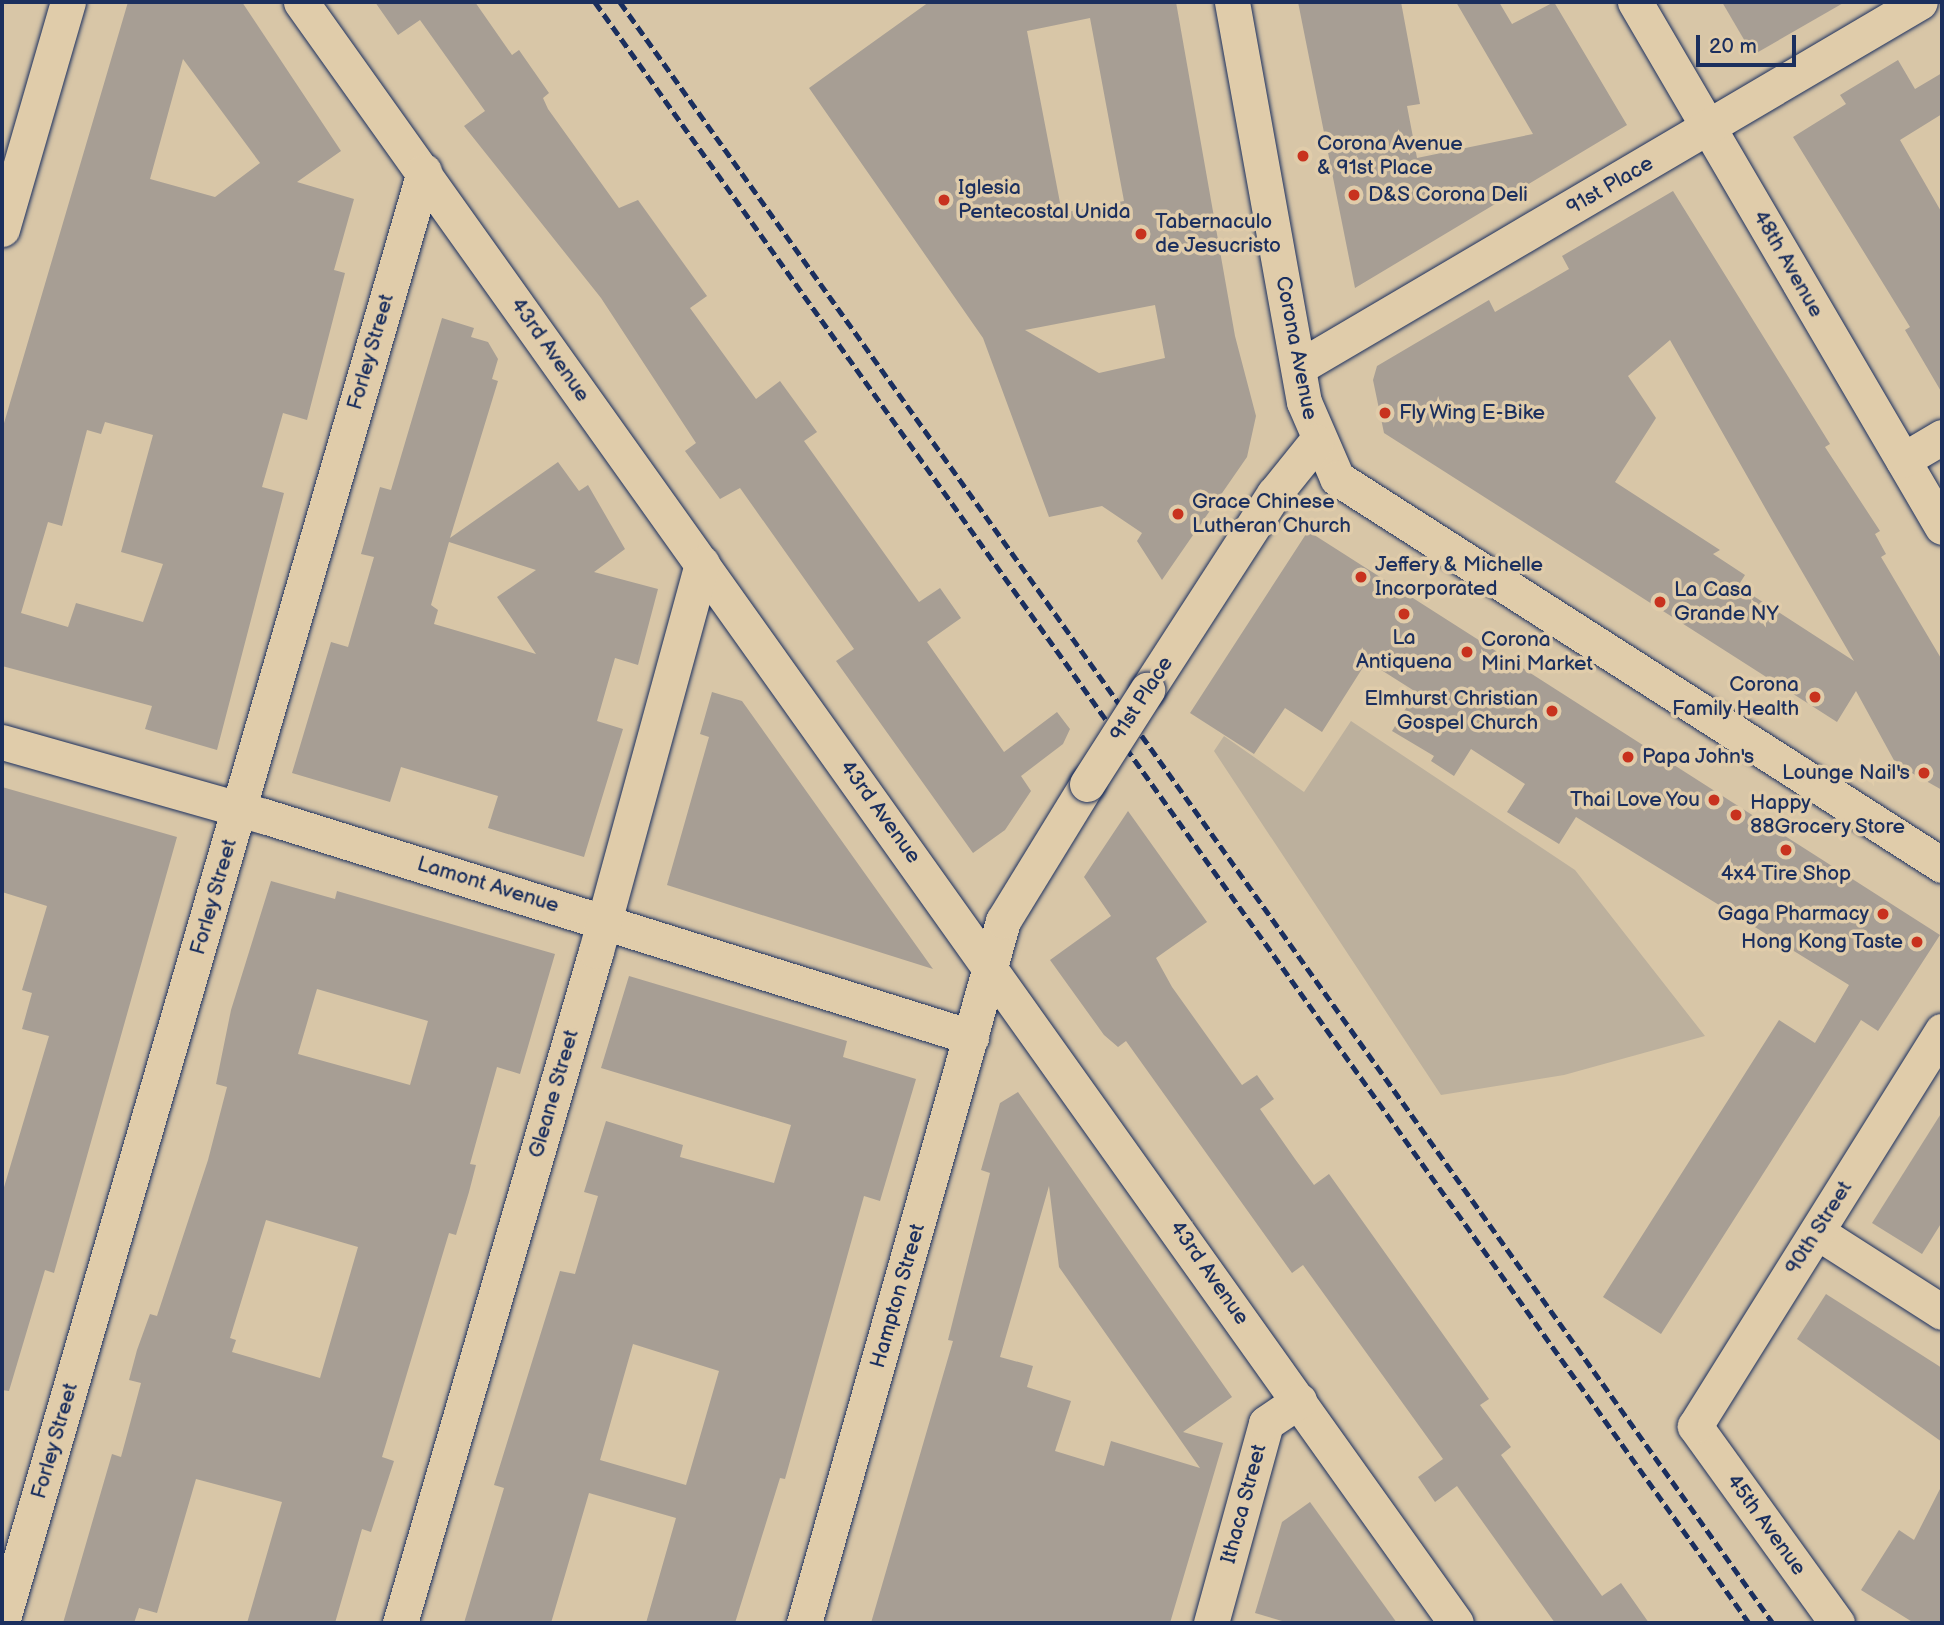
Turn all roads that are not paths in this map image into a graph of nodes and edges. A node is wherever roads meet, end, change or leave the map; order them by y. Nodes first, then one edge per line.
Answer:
1 (68, 2) edge
2 (301, 2) edge
3 (1232, 2) edge
4 (1635, 2) edge
5 (1920, 2) edge
6 (1709, 129) junction
7 (424, 170) junction
8 (2, 229) edge
9 (1299, 368) junction
10 (1942, 437) edge
11 (1316, 442) junction
12 (1903, 460) junction
13 (1942, 527) edge
14 (702, 564) junction
15 (2, 742) edge
16 (240, 809) junction
17 (1942, 865) edge
18 (604, 921) junction
19 (991, 969) junction
20 (1942, 1031) edge
21 (971, 1037) junction
22 (1817, 1231) junction
23 (1942, 1312) edge
24 (1299, 1401) junction
25 (1695, 1426) joint
26 (2, 1622) edge
27 (400, 1623) edge
28 (804, 1623) edge
29 (1211, 1623) edge
30 (1456, 1623) edge
31 (1837, 1623) edge

1 - 8 street
2 - 7 street, 43rd Avenue
3 - 9 street, Corona Avenue
4 - 6 street, 48th Avenue
5 - 6 street, 91st Place
6 - 9 street, 91st Place
6 - 12 street, 48th Avenue
7 - 14 street, 43rd Avenue
7 - 16 street, Forley Street
9 - 11 street, Corona Avenue
10 - 12 street
11 - 17 street, Corona Avenue
11 - 19 street, 91st Place, bridge
12 - 13 street, 48th Avenue
14 - 18 street, Gleane Street
14 - 19 street, 43rd Avenue
15 - 16 street, Lamont Avenue
16 - 18 street, Lamont Avenue
16 - 26 street, Forley Street
18 - 21 street, Lamont Avenue
18 - 27 street, Gleane Street
19 - 21 street, Hampton Street
19 - 24 street, 43rd Avenue
20 - 22 street, 90th Street
21 - 28 street, Hampton Street
22 - 23 street
22 - 25 street, 90th Street
24 - 29 street, Ithaca Street
24 - 30 street, 43rd Avenue
25 - 31 street, 45th Avenue

